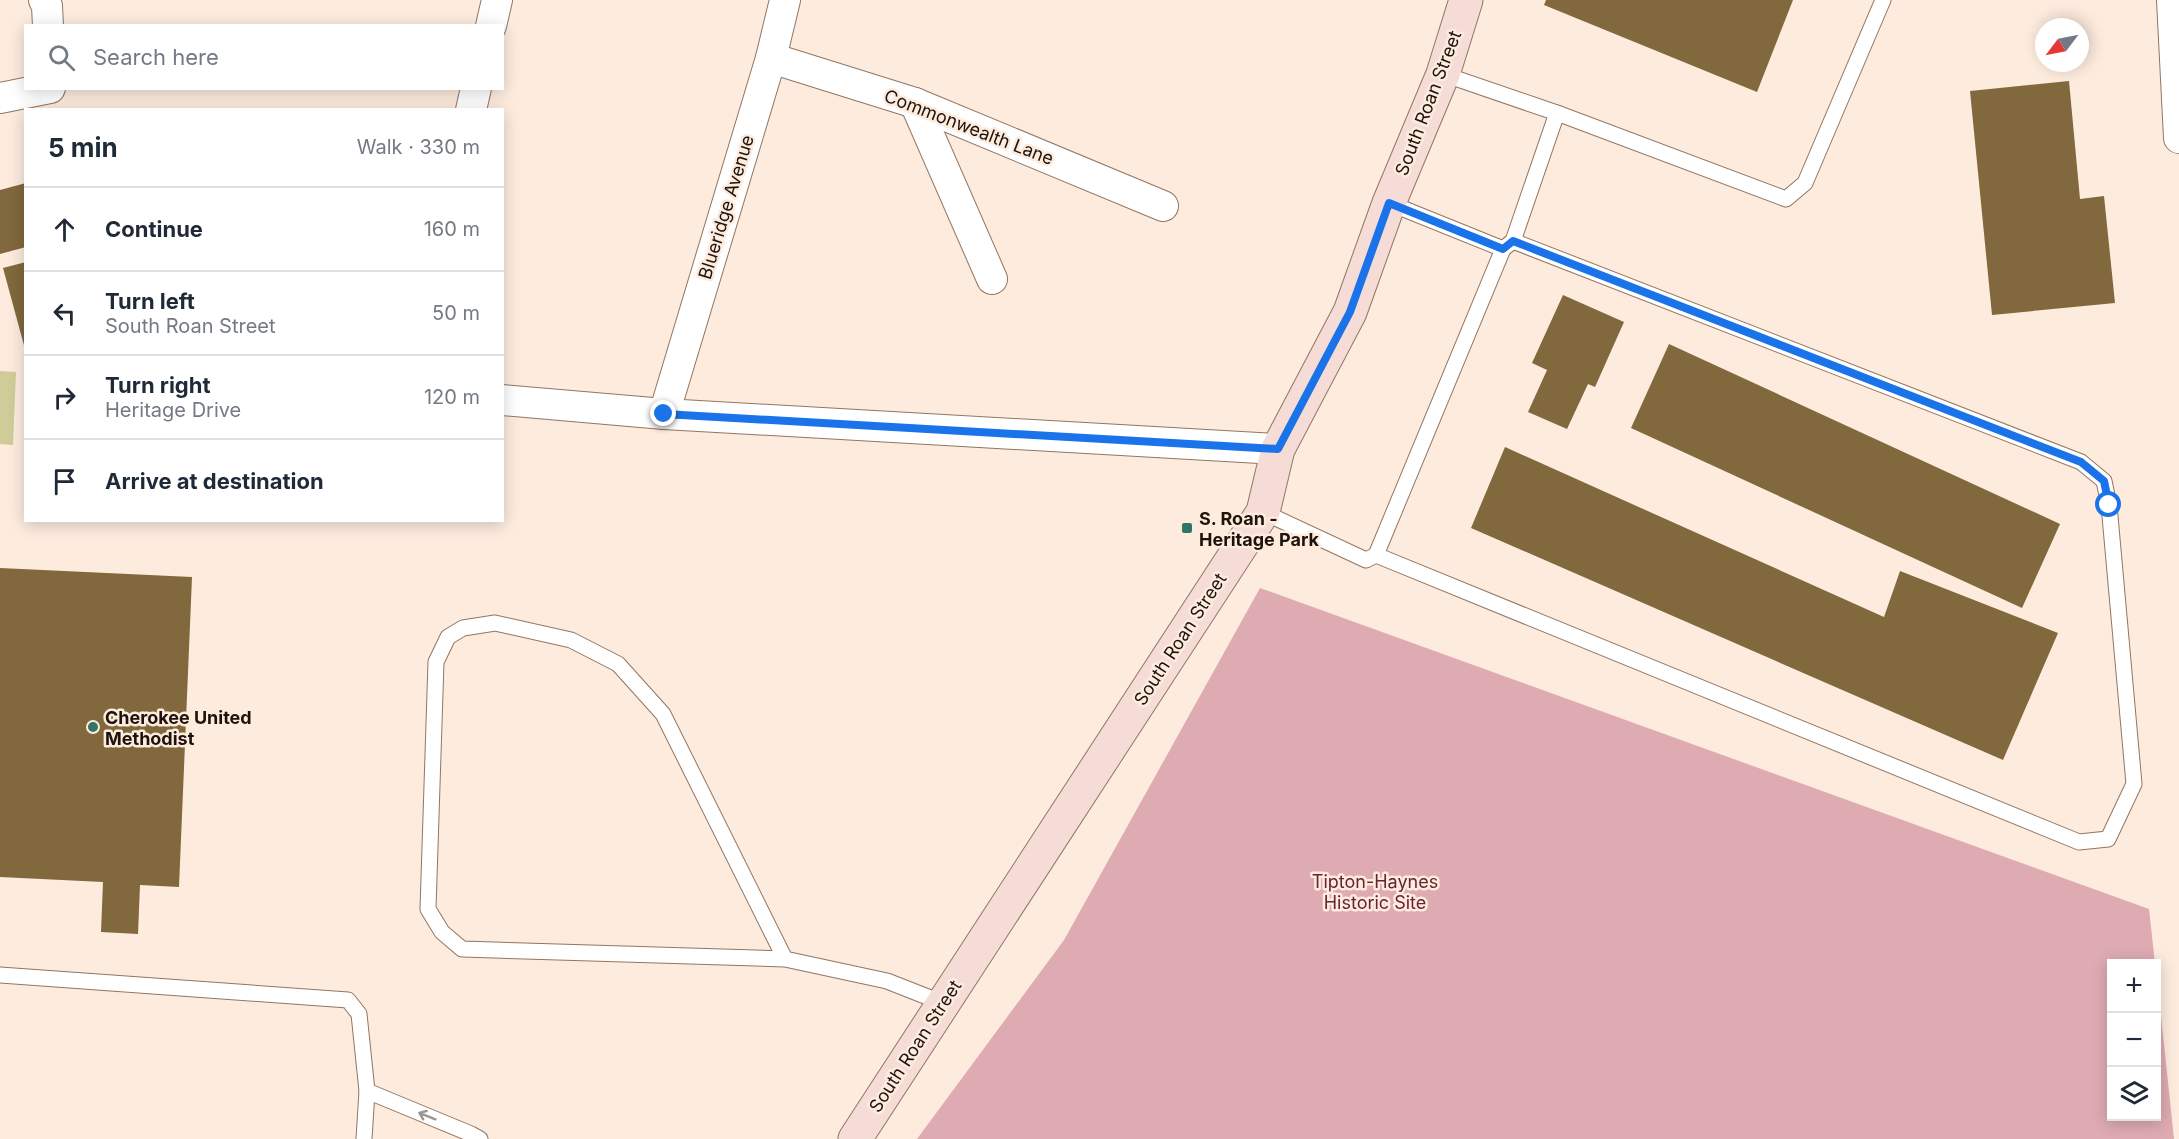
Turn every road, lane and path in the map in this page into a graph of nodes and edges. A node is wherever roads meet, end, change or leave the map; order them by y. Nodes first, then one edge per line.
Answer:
1 (497, 0) edge
2 (785, 0) edge
3 (1466, 0) edge
4 (1883, 0) edge
5 (2172, 0) edge
6 (491, 24) edge
7 (771, 58) junction
8 (1443, 74) junction
9 (41, 90) edge
10 (52, 90) edge
11 (476, 90) edge
12 (0, 98) edge
13 (915, 103) junction
14 (56, 108) edge
15 (471, 108) edge
16 (1557, 113) junction
17 (2179, 138) edge
18 (1389, 203) junction
19 (1163, 206) dead end
20 (1508, 245) junction
21 (992, 279) dead end
22 (504, 400) edge
23 (664, 414) junction
24 (1278, 449) junction
25 (1263, 512) junction
26 (1376, 555) junction
27 (785, 959) junction
28 (0, 975) edge
29 (943, 1003) junction
30 (367, 1092) junction
31 (364, 1139) edge
32 (480, 1139) edge
33 (855, 1139) edge

1 - 6 street
2 - 7 street, Blueridge Avenue
3 - 8 main road, South Roan Street
4 - 16 lane
5 - 17 street
7 - 13 street, Commonwealth Lane
7 - 23 street, Blueridge Avenue
8 - 16 lane
8 - 18 main road, South Roan Street
9 - 12 street
10 - 14 street
11 - 15 street
13 - 19 street, Commonwealth Lane
13 - 21 street
16 - 20 lane
18 - 20 lane
18 - 24 main road, South Roan Street
20 - 26 lane
20 - 26 lane
22 - 23 street
23 - 24 street
24 - 25 main road, South Roan Street
25 - 26 lane
25 - 29 main road, South Roan Street
27 - 27 lane
27 - 29 lane
28 - 30 lane
29 - 33 main road, South Roan Street
30 - 31 lane
32 -> 30 lane

